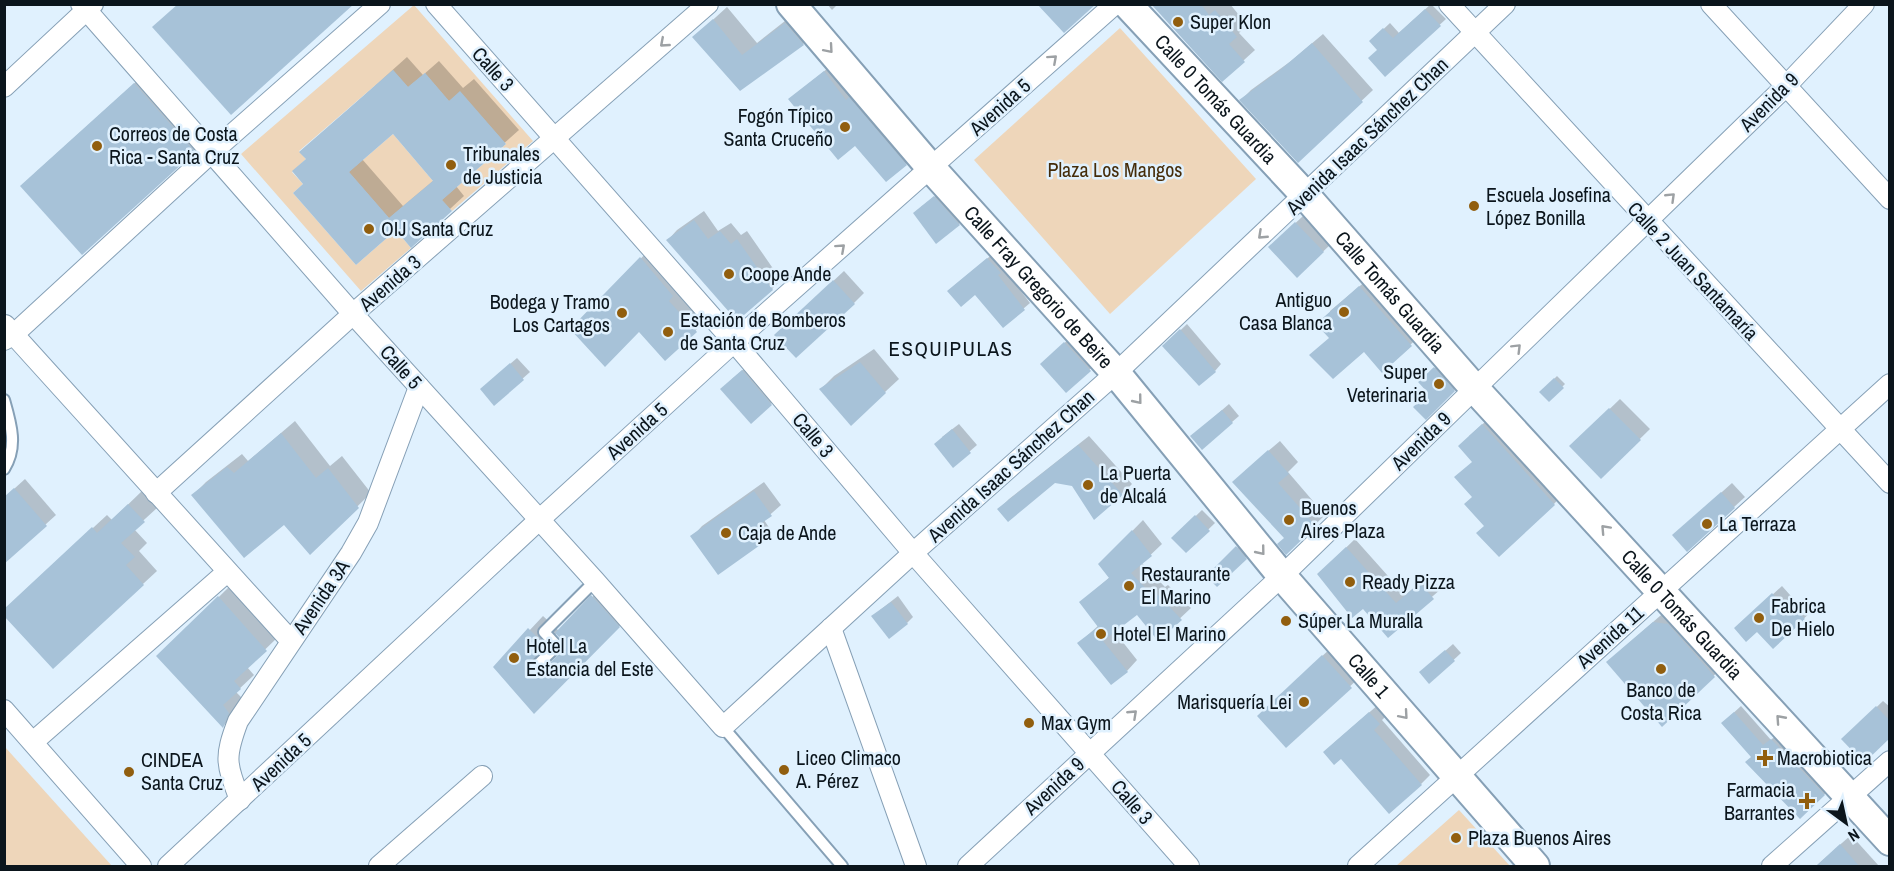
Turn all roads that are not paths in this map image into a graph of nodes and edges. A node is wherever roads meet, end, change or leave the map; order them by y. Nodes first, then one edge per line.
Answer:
1 (380, 4) edge
2 (436, 4) edge
3 (708, 4) edge
4 (791, 4) edge
5 (1115, 4) edge
6 (1127, 4) edge
7 (1449, 4) edge
8 (1505, 4) edge
9 (1711, 4) edge
10 (1864, 4) edge
11 (87, 6) edge
12 (1475, 32) junction
13 (1786, 86) junction
14 (4, 87) edge
15 (555, 139) junction
16 (211, 153) junction
17 (931, 168) junction
18 (1305, 195) junction
19 (1890, 199) edge
20 (1647, 220) junction
21 (353, 314) junction
22 (8, 333) edge
23 (734, 342) junction
24 (4, 354) edge
25 (1116, 373) junction
26 (1890, 384) edge
27 (419, 387) junction
28 (1476, 389) junction
29 (4, 400) edge
30 (1840, 430) junction
31 (4, 469) edge
32 (1890, 483) edge
33 (156, 493) junction
34 (540, 520) junction
35 (913, 553) junction
36 (227, 572) junction
37 (1282, 576) junction
38 (595, 581) junction
39 (1662, 591) junction
40 (831, 628) junction
41 (291, 641) junction
42 (533, 669) dead end
43 (4, 710) edge
44 (723, 727) junction
45 (33, 742) junction
46 (1090, 753) junction
47 (1890, 761) edge
48 (1457, 775) junction
49 (482, 776) dead end
50 (1850, 796) junction
51 (240, 800) junction
52 (1890, 841) edge
53 (141, 867) edge
54 (168, 867) edge
55 (380, 867) edge
56 (842, 867) edge
57 (916, 867) edge
58 (968, 867) edge
59 (1189, 867) edge
60 (1358, 867) edge
61 (1535, 867) edge
62 (1772, 867) edge

1 - 16 street
2 - 15 street, Calle 3
3 -> 15 street, Avenida 3
4 -> 17 street, Calle Fray Gregorio de Beire
17 -> 5 street, Avenida 5
6 - 18 street, Calle 0 Tomás Guardia
7 - 12 street, Calle 2 Juan Santamaría
8 - 12 street, Avenida Isaac Sánchez Chan
9 - 13 street
10 - 13 street, Avenida 9
11 - 14 street
11 - 16 street, Calle 5
12 - 18 street, Avenida Isaac Sánchez Chan
12 - 20 street, Calle 2 Juan Santamaría
13 - 19 street
20 -> 13 street, Avenida 9
15 - 21 street, Avenida 3
15 - 23 street, Calle 3
16 - 21 street, Calle 5
16 - 22 street
23 -> 17 street, Avenida 5
17 - 25 street, Calle Fray Gregorio de Beire
18 -> 25 street, Avenida Isaac Sánchez Chan
18 - 28 street, Calle Tomás Guardia
28 -> 20 street, Avenida 9
20 - 30 street, Calle 2 Juan Santamaría
21 - 27 street, Calle 5
21 - 33 street, Avenida 3
22 - 24 street
22 - 33 street
23 - 34 street, Avenida 5
23 - 35 street, Calle 3
25 - 35 street, Avenida Isaac Sánchez Chan
25 -> 37 street, Calle Fray Gregorio de Beire
26 - 30 street, Avenida 11
27 - 34 street, Calle 5
27 - 41 street, Avenida 3A
28 - 37 street, Avenida 9
39 -> 28 street, Calle 0 Tomás Guardia
29 - 31 lane
30 - 32 street, Calle 2 Juan Santamaría
30 - 39 street, Avenida 11
33 - 36 street
34 - 38 street, Calle 5
34 - 51 street, Avenida 5
35 - 40 street, Avenida Isaac Sánchez Chan
35 - 46 street, Calle 3
36 - 41 street
36 - 45 street
46 -> 37 street, Avenida 9
37 -> 48 street, Calle 1
38 - 42 lane
38 - 44 street, Calle 5
39 - 48 street, Avenida 11
50 -> 39 street, Calle 0 Tomás Guardia
40 - 44 street, Avenida Isaac Sánchez Chan
40 - 57 street
41 - 51 street, Avenida 3A
43 - 45 street
44 - 56 lane
45 - 53 street
46 - 58 street, Avenida 9
46 - 59 street, Calle 3
47 - 50 street
48 - 60 street, Avenida 11
48 - 61 street, Calle 1
49 - 55 street
50 - 52 street, Calle 0 Tomás Guardia
50 - 62 street
51 - 54 street, Avenida 5

